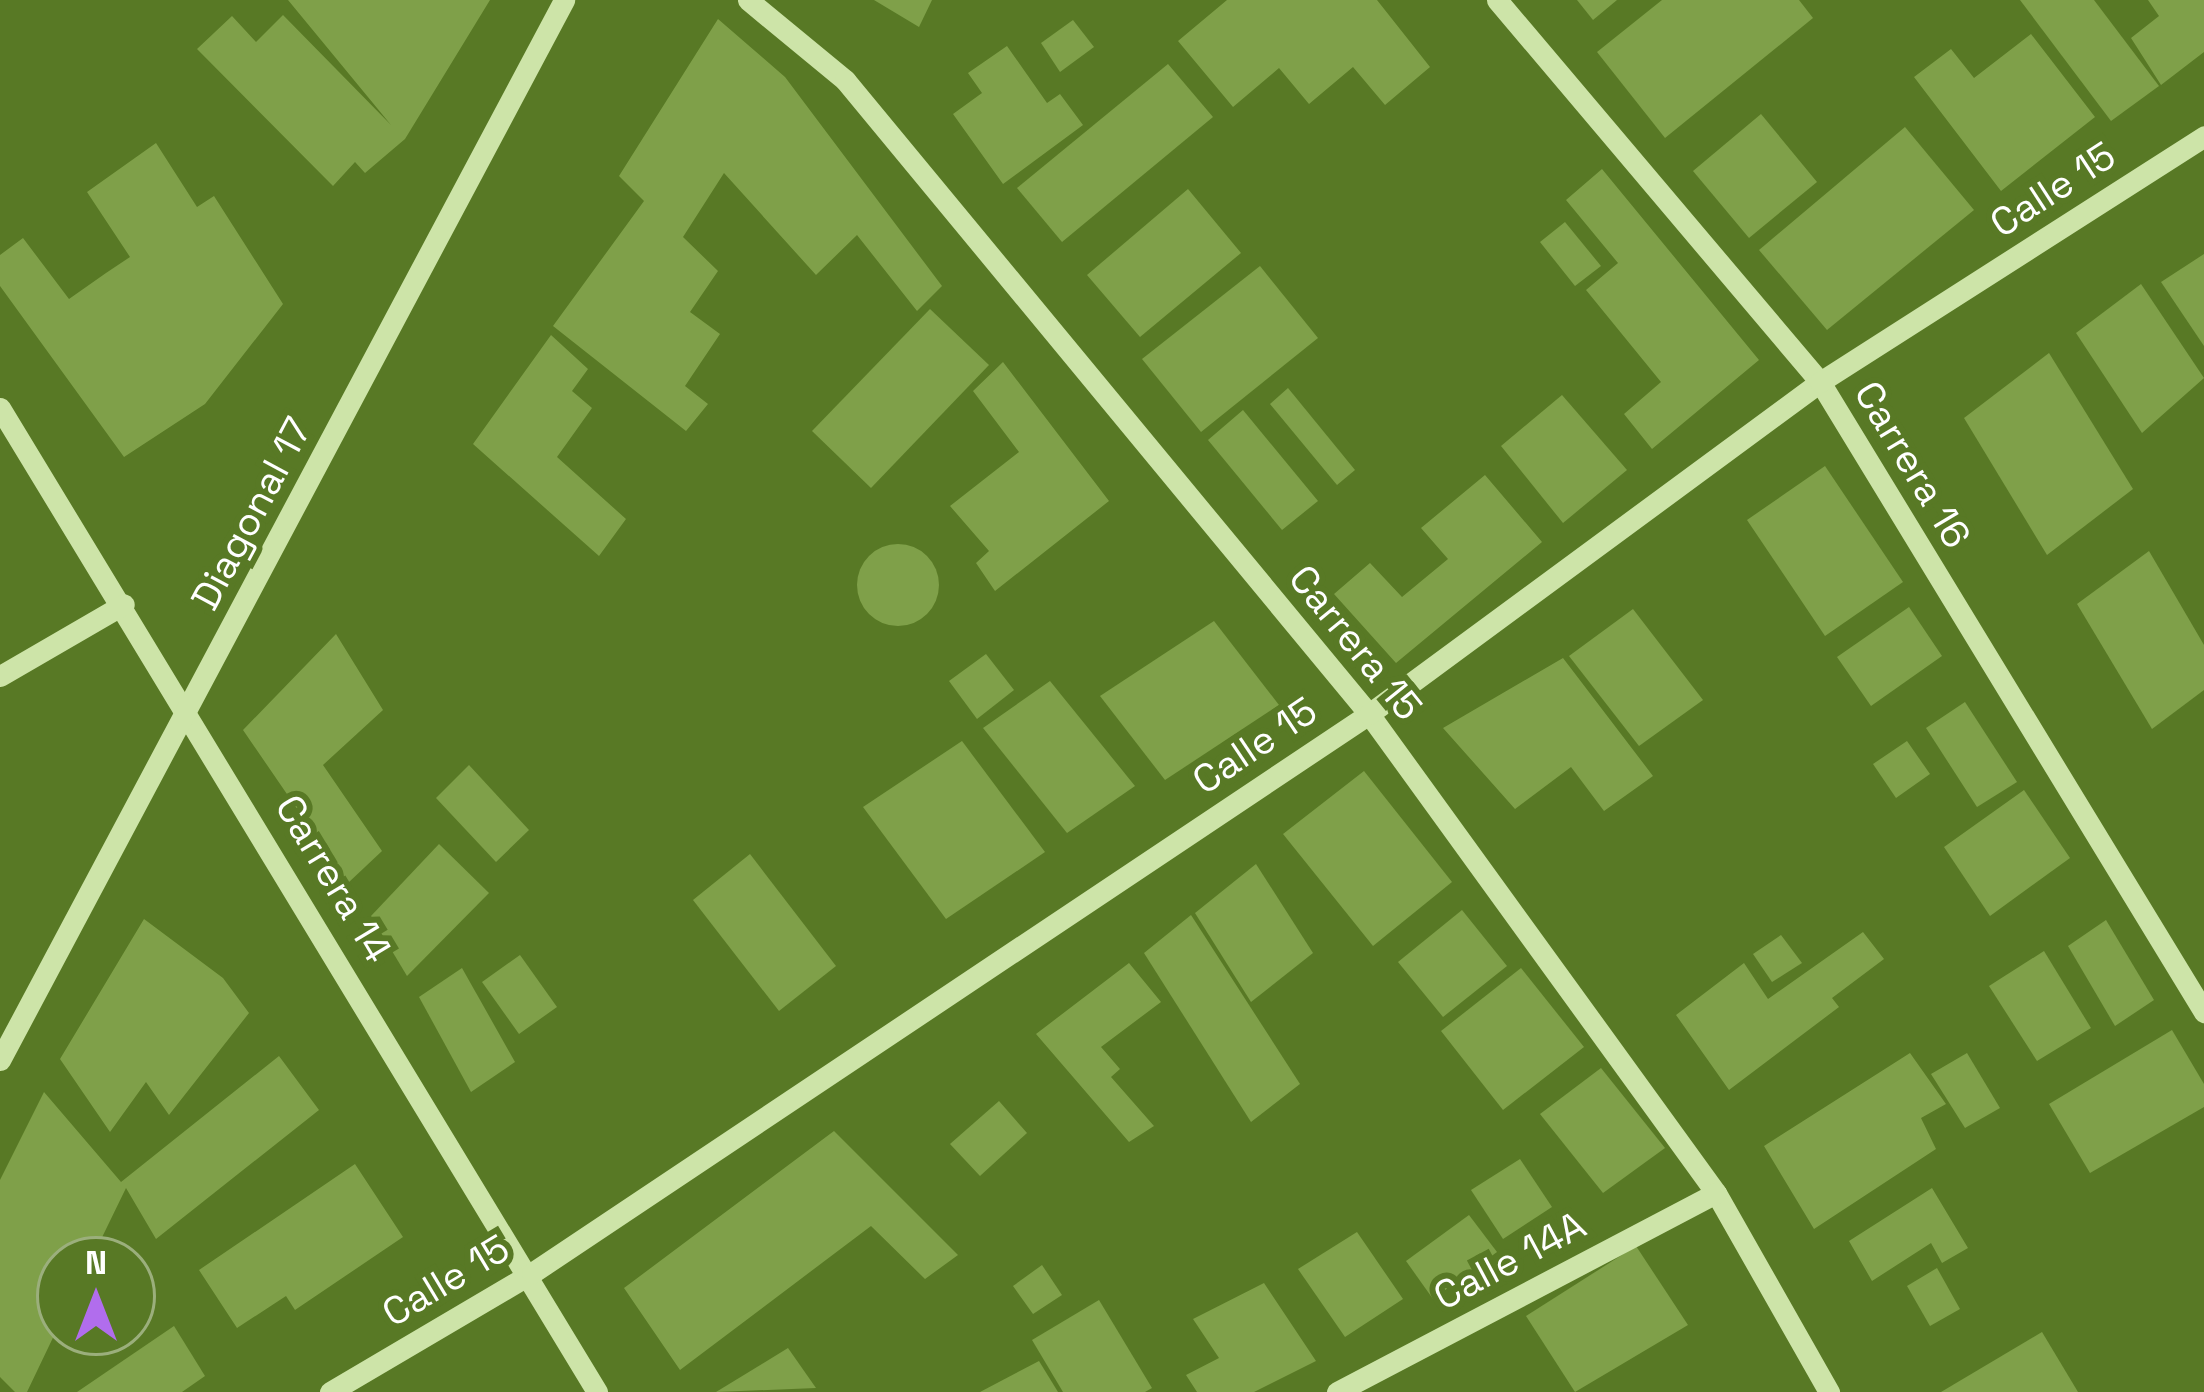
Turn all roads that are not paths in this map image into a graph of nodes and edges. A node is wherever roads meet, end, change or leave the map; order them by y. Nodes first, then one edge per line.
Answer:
1 (564, 0) edge
2 (748, 0) edge
3 (1497, 0) edge
4 (2204, 136) edge
5 (1820, 382) junction
6 (0, 408) edge
7 (124, 604) junction
8 (0, 676) edge
9 (188, 711) junction
10 (1369, 714) junction
11 (2204, 1012) edge
12 (0, 1060) edge
13 (1716, 1193) junction
14 (532, 1273) junction
15 (330, 1392) edge
16 (597, 1392) edge
17 (1337, 1392) edge
18 (1828, 1392) edge

1 - 9 street, Diagonal 17
2 - 10 street, Carrera 15
3 - 5 street, Carrera 16
4 - 5 street, Calle 15
5 - 10 street, Calle 15
5 - 11 street, Carrera 16
6 - 7 street, Carrera 14
7 - 8 street
7 - 9 street, Carrera 14
9 - 12 street, Diagonal 17
9 - 14 street, Carrera 14
10 - 13 street, Carrera 15
10 - 14 street, Calle 15
13 - 17 street, Calle 14A
13 - 18 street, Carrera 15
14 - 15 street, Calle 15
14 - 16 street, Carrera 14

